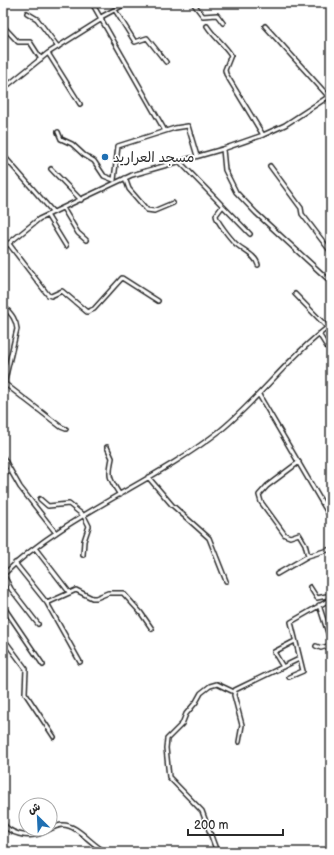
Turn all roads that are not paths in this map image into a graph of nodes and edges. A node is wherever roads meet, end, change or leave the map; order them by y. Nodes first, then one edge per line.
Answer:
1 (92, 3) edge
2 (127, 3) edge
3 (193, 3) edge
4 (114, 10) junction
5 (27, 13) dead end
6 (101, 18) junction
7 (224, 23) dead end
8 (3, 26) edge
9 (207, 26) dead end
10 (265, 26) dead end
11 (58, 47) junction
12 (48, 53) junction
13 (41, 58) junction
14 (166, 62) dead end
15 (3, 89) edge
16 (330, 96) edge
17 (80, 104) dead end
18 (165, 131) junction
19 (58, 132) dead end
20 (264, 135) junction
21 (223, 149) junction
22 (3, 155) edge
23 (197, 156) junction
24 (179, 161) junction
25 (270, 166) dead end
26 (51, 169) dead end
27 (125, 178) junction
28 (114, 180) junction
29 (118, 181) junction
30 (81, 200) junction
31 (173, 203) dead end
32 (222, 207) junction
33 (63, 208) junction
34 (53, 212) junction
35 (47, 215) junction
36 (250, 234) dead end
37 (86, 240) dead end
38 (9, 244) junction
39 (66, 246) dead end
40 (3, 248) edge
41 (331, 252) edge
42 (258, 265) dead end
43 (331, 282) edge
44 (294, 294) dead end
45 (158, 301) dead end
46 (3, 305) edge
47 (329, 327) edge
48 (319, 334) junction
49 (331, 353) edge
50 (331, 363) edge
51 (331, 367) edge
52 (4, 383) edge
53 (3, 388) edge
54 (259, 395) junction
55 (66, 429) dead end
56 (107, 447) dead end
57 (3, 457) edge
58 (299, 462) junction
59 (9, 470) junction
60 (3, 474) edge
61 (148, 478) junction
62 (120, 495) junction
63 (40, 499) dead end
64 (84, 516) junction
65 (331, 518) edge
66 (56, 533) junction
67 (35, 548) junction
68 (331, 549) edge
69 (83, 555) dead end
70 (308, 556) junction
71 (14, 564) junction
72 (3, 574) edge
73 (276, 574) dead end
74 (226, 581) dead end
75 (310, 587) dead end
76 (69, 592) junction
77 (331, 595) edge
78 (331, 599) edge
79 (47, 603) junction
80 (319, 605) junction
81 (3, 606) edge
82 (38, 624) dead end
83 (152, 629) dead end
84 (3, 638) edge
85 (295, 641) junction
86 (331, 642) edge
87 (331, 645) edge
88 (316, 646) dead end
89 (299, 659) junction
90 (80, 662) dead end
91 (43, 665) dead end
92 (283, 667) junction
93 (289, 677) dead end
94 (234, 692) junction
95 (54, 737) dead end
96 (239, 742) dead end
97 (3, 823) edge
98 (106, 852) edge
99 (217, 852) edge
100 (279, 852) edge
101 (286, 852) edge

1 - 6 street
2 - 4 street
3 - 7 street
4 - 6 street
4 - 14 street
5 - 11 street
6 - 11 street
6 - 18 street
8 - 13 street
9 - 20 street
10 - 16 street
11 - 12 street
12 - 13 street
12 - 17 street
13 - 15 street
16 - 20 street
18 - 23 street
18 - 28 street
19 - 28 street
20 - 21 street
21 - 23 street
21 - 43 street
22 - 34 street
23 - 24 street
24 - 27 street
24 - 32 street
25 - 41 street
26 - 30 street
27 - 29 street
27 - 31 street
28 - 29 street
29 - 30 street
30 - 33 street
32 - 36 street
32 - 42 street
33 - 34 street
33 - 37 street
34 - 35 street
35 - 38 street
35 - 39 street
38 - 40 street
38 - 45 street
44 - 47 street
46 - 52 street
47 - 48 street
48 - 49 street
48 - 54 street
50 - 51 street
52 - 53 street
52 - 55 street
54 - 58 street
54 - 61 street
56 - 62 street
57 - 59 street
58 - 65 street
58 - 70 street
59 - 60 street
59 - 66 street
61 - 62 street
61 - 74 street
62 - 64 street
63 - 64 street
64 - 66 street
64 - 69 street
66 - 67 street
67 - 71 street
67 - 76 street
68 - 70 street
70 - 73 street
71 - 72 street
71 - 79 street
72 - 82 street
75 - 77 street
76 - 79 street
76 - 83 street
78 - 80 street
79 - 90 street
80 - 85 street
80 - 86 street
81 - 91 street
84 - 95 street
85 - 89 street
85 - 92 street
87 - 88 street
89 - 92 street
89 - 93 street
92 - 94 street
94 - 96 street
94 - 99 street
97 - 98 street
100 - 101 street

